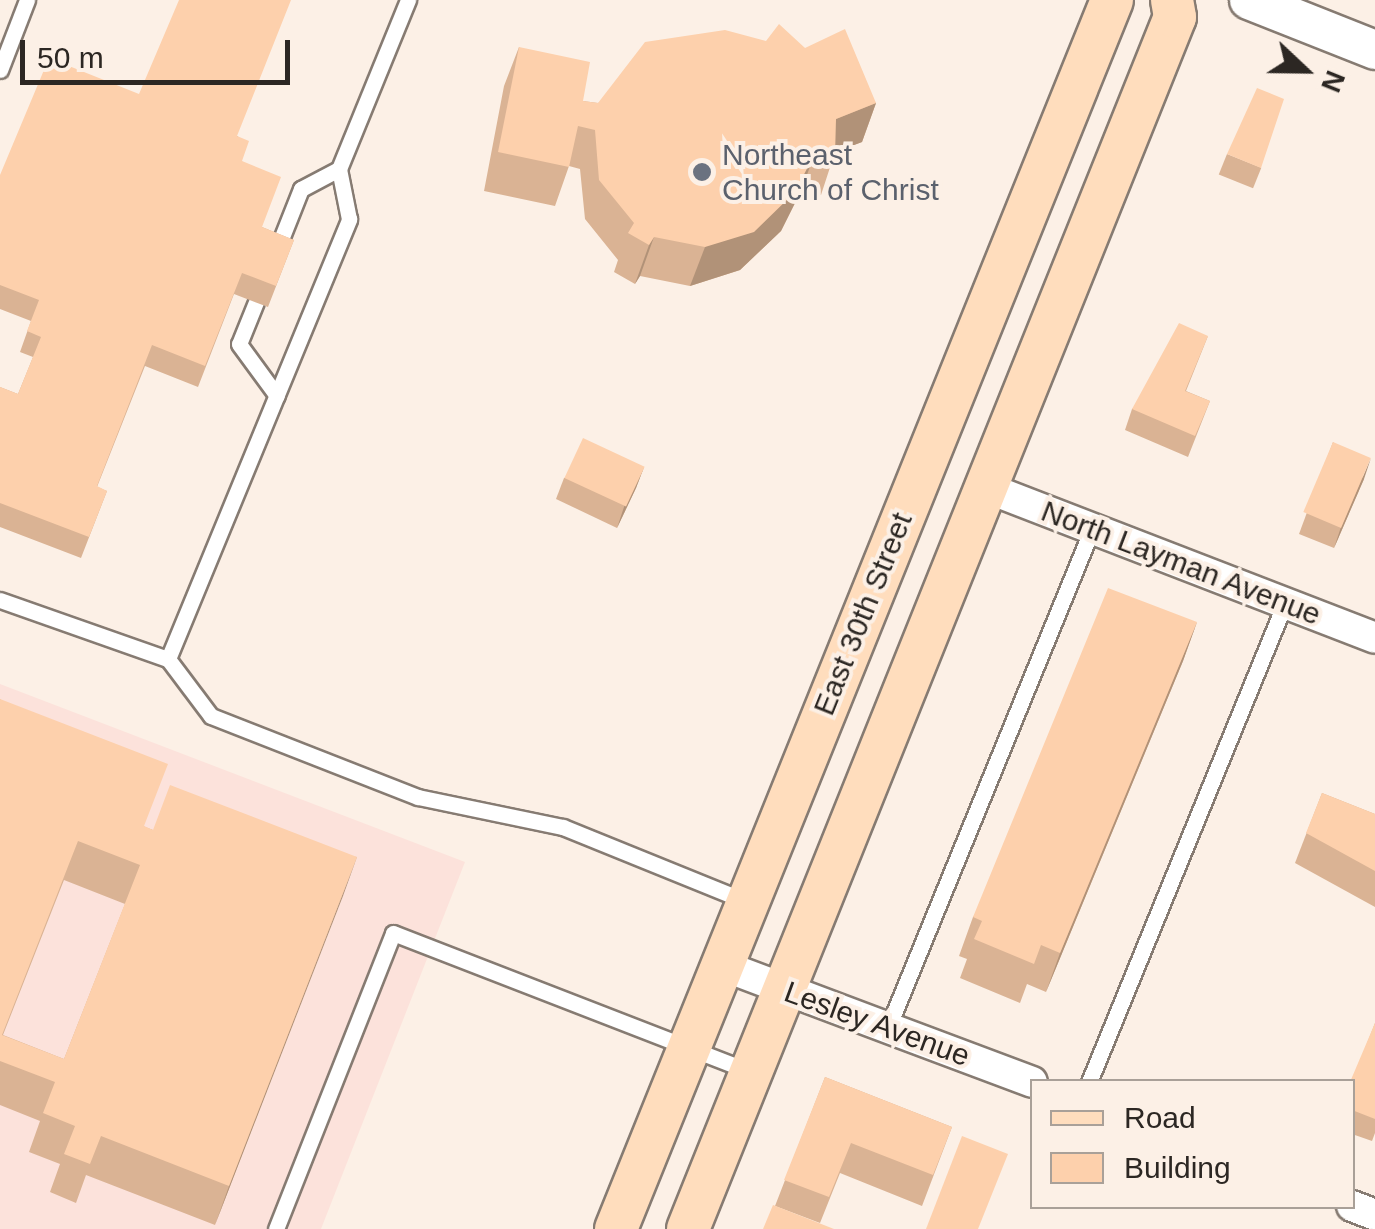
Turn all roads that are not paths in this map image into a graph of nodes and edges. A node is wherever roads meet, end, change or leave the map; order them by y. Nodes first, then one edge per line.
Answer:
1 (27, 0) edge
2 (408, 0) edge
3 (1112, 0) edge
4 (1172, 0) edge
5 (1250, 0) edge
6 (1375, 50) edge
7 (0, 70) edge
8 (340, 169) junction
9 (274, 256) edge
10 (256, 302) dead end
11 (276, 396) junction
12 (987, 488) junction
13 (1092, 529) junction
14 (0, 600) edge
15 (1285, 603) junction
16 (1375, 638) edge
17 (168, 659) junction
18 (747, 901) junction
19 (721, 965) junction
20 (784, 991) junction
21 (887, 1030) junction
22 (688, 1048) junction
23 (752, 1072) junction
24 (1090, 1079) edge
25 (1030, 1081) edge
26 (276, 1229) edge
27 (616, 1229) edge
28 (688, 1229) edge

1 - 7 lane
2 - 8 lane
3 - 18 main road, East 30th Street
4 - 12 main road
5 - 6 street
8 - 9 lane
8 - 11 lane
10 - 11 lane
11 - 17 lane
12 - 13 street, North Layman Avenue
12 - 20 main road
13 - 15 street, North Layman Avenue
13 - 21 lane
14 - 17 lane
15 - 16 street, North Layman Avenue
15 - 24 lane
17 - 18 lane
18 - 19 main road, East 30th Street
19 - 20 street, Lesley Avenue
19 - 22 main road, East 30th Street
20 - 21 street, Lesley Avenue
20 - 23 main road
21 - 25 street, Lesley Avenue
22 - 23 lane
22 - 26 lane
22 - 27 main road, East 30th Street
23 - 28 main road

